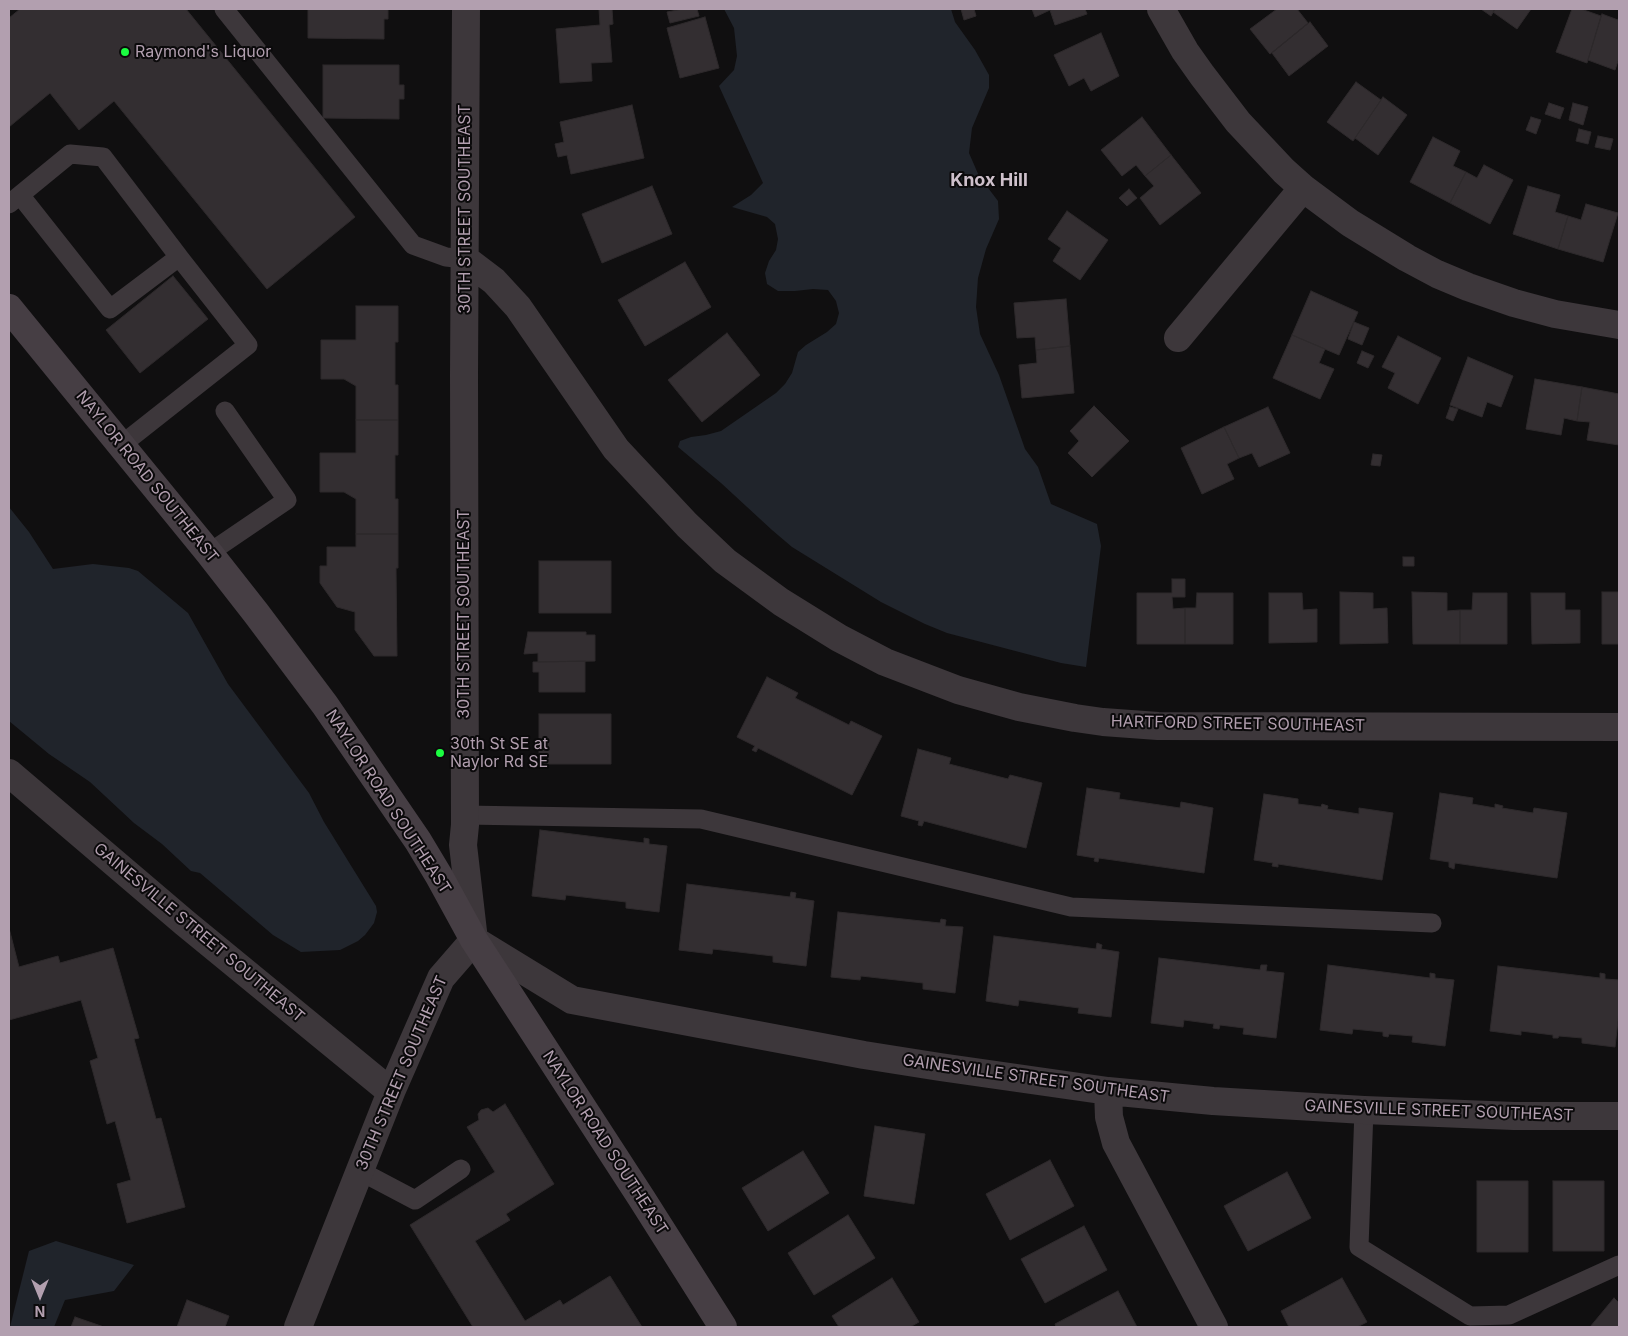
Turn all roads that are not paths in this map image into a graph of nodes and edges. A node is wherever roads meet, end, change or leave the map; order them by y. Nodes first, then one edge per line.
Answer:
1 (224, 9) edge
2 (466, 9) edge
3 (1161, 9) edge
4 (1304, 188) junction
5 (14, 199) edge
6 (179, 257) junction
7 (465, 260) junction
8 (9, 308) edge
9 (1619, 325) edge
10 (1178, 338) dead end
11 (225, 411) dead end
12 (120, 446) junction
13 (209, 553) junction
14 (1619, 727) edge
15 (9, 773) edge
16 (465, 815) junction
17 (1432, 923) dead end
18 (474, 940) junction
19 (1108, 1090) junction
20 (391, 1092) junction
21 (1364, 1110) junction
22 (1619, 1116) edge
23 (461, 1169) dead end
24 (360, 1171) junction
25 (1619, 1265) edge
26 (298, 1327) edge
27 (722, 1327) edge
28 (1214, 1327) edge

1 - 7 lane
2 - 7 street, 30TH STREET SOUTHEAST
3 - 4 street
4 - 9 street
4 - 10 street
5 - 6 lane
5 - 6 lane
6 - 12 lane
7 - 14 street, HARTFORD STREET SOUTHEAST
7 - 16 street, 30TH STREET SOUTHEAST
8 - 12 main road, NAYLOR ROAD SOUTHEAST
11 - 13 lane
12 - 13 main road, NAYLOR ROAD SOUTHEAST
13 - 18 main road, NAYLOR ROAD SOUTHEAST
15 - 20 street, GAINESVILLE STREET SOUTHEAST
16 - 17 lane
16 - 18 street, 30TH STREET SOUTHEAST
18 - 19 street, GAINESVILLE STREET SOUTHEAST
18 - 20 street, 30TH STREET SOUTHEAST
18 - 27 main road, NAYLOR ROAD SOUTHEAST
19 - 21 street, GAINESVILLE STREET SOUTHEAST
19 - 28 street
20 - 24 street, 30TH STREET SOUTHEAST
21 - 22 street, GAINESVILLE STREET SOUTHEAST
21 - 25 lane
23 - 24 lane
24 - 26 street, 30TH STREET SOUTHEAST

